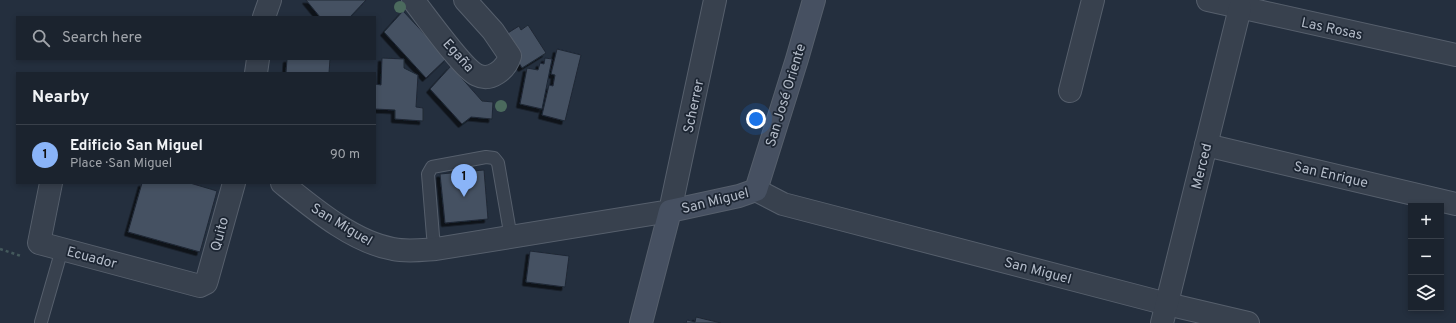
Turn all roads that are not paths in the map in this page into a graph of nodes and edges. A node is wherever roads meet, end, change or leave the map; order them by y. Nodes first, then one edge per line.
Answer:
1 (270, 0) edge
2 (412, 0) edge
3 (464, 0) edge
4 (715, 0) edge
5 (814, 0) edge
6 (1093, 0) edge
7 (1208, 0) edge
8 (1240, 8) junction
9 (264, 16) edge
10 (1456, 55) edge
11 (258, 60) edge
12 (256, 72) edge
13 (1070, 91) dead end
14 (1206, 145) junction
15 (51, 184) edge
16 (234, 184) edge
17 (283, 184) edge
18 (756, 190) junction
19 (1456, 204) edge
20 (670, 212) junction
21 (511, 238) junction
22 (62, 249) junction
23 (436, 249) junction
24 (204, 284) joint
25 (1164, 313) edge
26 (41, 322) dead end
27 (641, 323) edge
28 (1248, 323) edge

1 - 9 street
2 - 3 street, Egaña
4 - 20 street, Scherrer
5 - 18 street, San José Oriente
6 - 13 street
7 - 8 street, Las Rosas
8 - 10 street, Las Rosas
8 - 14 street, Merced
11 - 12 street
14 - 19 street, San Enrique
14 - 25 street, Merced
15 - 22 street, Ecuador
16 - 24 street, Quito
17 - 23 street, San Miguel
18 - 20 street, San Miguel
18 - 25 street, San Miguel
20 - 21 street, San Miguel
20 - 27 street
21 - 23 street, San Miguel
21 - 23 lane
22 - 24 street, Ecuador
22 - 26 lane
25 - 28 street, San Miguel

